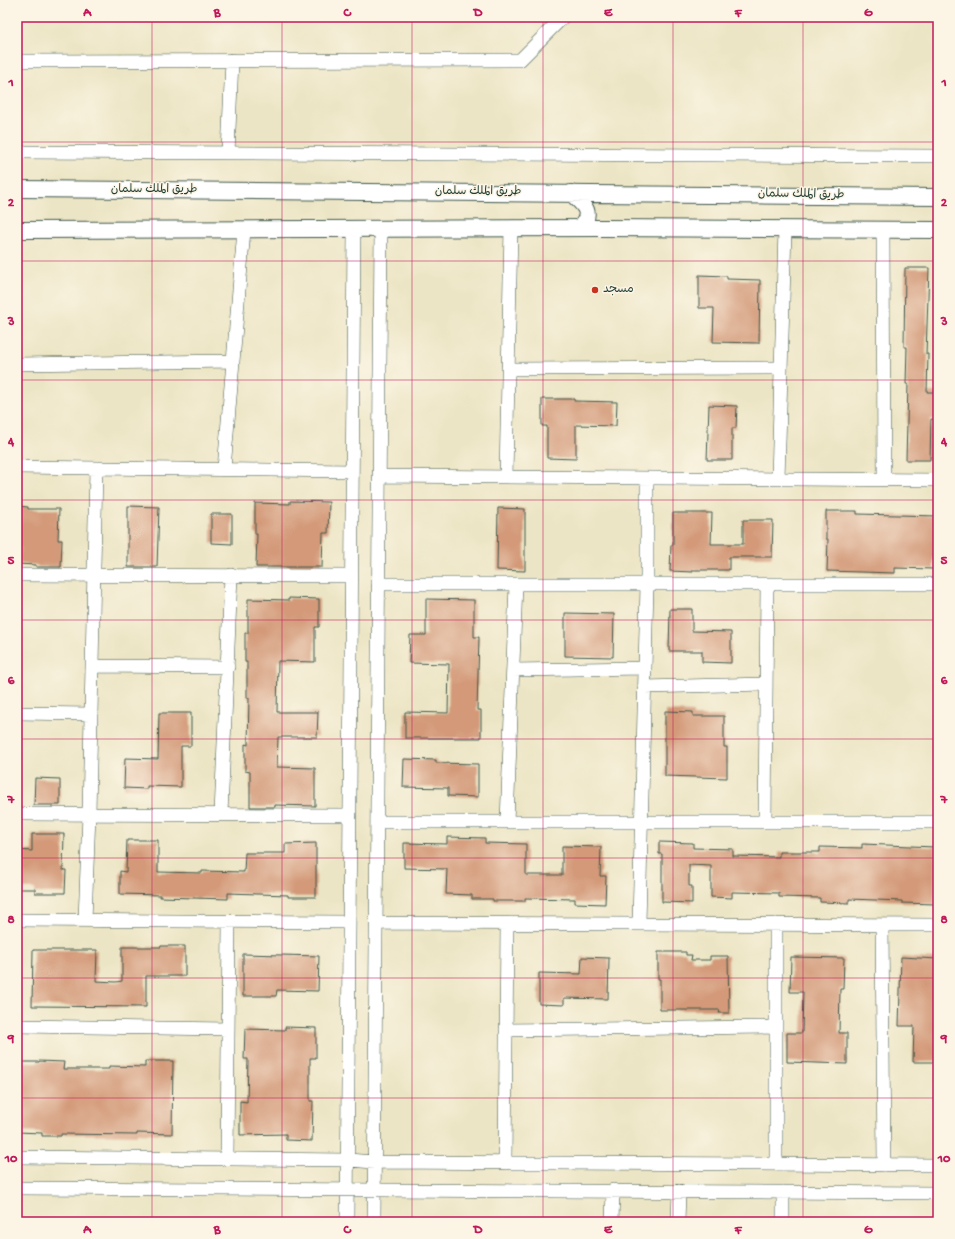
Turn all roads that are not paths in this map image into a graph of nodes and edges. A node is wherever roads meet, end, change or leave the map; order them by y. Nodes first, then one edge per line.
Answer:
1 (558, 19) edge
2 (232, 60) junction
3 (17, 61) edge
4 (17, 152) edge
5 (228, 153) junction
6 (938, 156) edge
7 (17, 189) edge
8 (571, 193) junction
9 (938, 197) edge
10 (511, 228) junction
11 (580, 228) junction
12 (354, 229) junction
13 (381, 229) junction
14 (785, 229) junction
15 (17, 230) edge
16 (244, 230) junction
17 (883, 230) junction
18 (938, 230) edge
19 (233, 361) junction
20 (17, 364) edge
21 (781, 368) junction
22 (508, 369) junction
23 (17, 467) edge
24 (96, 468) junction
25 (224, 469) junction
26 (352, 471) junction
27 (379, 476) junction
28 (506, 477) junction
29 (647, 478) junction
30 (778, 479) junction
31 (884, 480) junction
32 (938, 480) edge
33 (17, 575) edge
34 (93, 575) junction
35 (231, 576) junction
36 (351, 576) junction
37 (378, 584) junction
38 (516, 584) junction
39 (647, 584) junction
40 (767, 584) junction
41 (938, 584) edge
42 (92, 666) junction
43 (228, 667) junction
44 (645, 668) junction
45 (512, 670) junction
46 (766, 684) junction
47 (644, 687) junction
48 (17, 713) edge
49 (91, 714) junction
50 (17, 814) edge
51 (89, 814) junction
52 (221, 814) junction
53 (350, 815) junction
54 (377, 822) junction
55 (507, 822) junction
56 (640, 822) junction
57 (765, 822) junction
58 (938, 822) edge
59 (17, 920) edge
60 (85, 920) junction
61 (229, 921) junction
62 (349, 922) junction
63 (376, 923) junction
64 (507, 924) junction
65 (639, 924) junction
66 (776, 924) junction
67 (882, 925) junction
68 (938, 925) edge
69 (17, 1026) edge
70 (776, 1026) junction
71 (228, 1029) junction
72 (506, 1030) junction
73 (17, 1157) edge
74 (227, 1159) junction
75 (348, 1160) junction
76 (374, 1162) junction
77 (505, 1163) junction
78 (776, 1164) junction
79 (884, 1165) junction
80 (938, 1165) edge
81 (17, 1188) edge
82 (348, 1189) junction
83 (374, 1189) junction
84 (613, 1190) junction
85 (679, 1191) junction
86 (783, 1192) junction
87 (938, 1193) edge
88 (347, 1222) edge
89 (374, 1222) edge
90 (612, 1222) edge
91 (678, 1222) edge
92 (783, 1222) edge

1 - 2 street
2 - 3 street
2 - 5 street
4 - 5 street
5 - 6 street
7 - 8 main road, طريق الملك سلمان
8 - 9 main road, طريق الملك سلمان
8 - 11 main road
10 - 11 main road
10 - 13 main road
10 - 22 street
11 - 14 main road
12 - 13 main road
12 - 16 main road
12 - 26 street
13 - 27 street
14 - 17 main road
14 - 21 street
15 - 16 main road
16 - 19 street
17 - 18 main road
17 - 31 street
19 - 20 street
19 - 25 street
21 - 22 street
21 - 30 street
22 - 28 street
23 - 24 street
24 - 25 street
24 - 34 street
25 - 26 street
26 - 36 street
27 - 28 street
27 - 37 street
28 - 29 street
29 - 30 street
29 - 39 street
30 - 31 street
31 - 32 street
33 - 34 street
34 - 35 street
34 - 42 street
35 - 36 street
35 - 43 street
36 - 53 street
37 - 38 street
37 - 54 street
38 - 39 street
38 - 45 street
39 - 40 street
39 - 44 street
40 - 41 street
40 - 46 street
42 - 43 street
42 - 49 street
43 - 52 street
44 - 45 street
44 - 47 street
45 - 55 street
46 - 47 street
46 - 57 street
47 - 56 street
48 - 49 street
49 - 51 street
50 - 51 street
51 - 52 street
51 - 60 street
52 - 53 street
53 - 62 street
54 - 55 street
54 - 63 street
55 - 56 street
56 - 57 street
56 - 65 street
57 - 58 street
59 - 60 street
60 - 61 street
61 - 62 street
61 - 71 street
62 - 75 street
63 - 64 street
63 - 76 street
64 - 65 street
64 - 72 street
65 - 66 street
66 - 67 street
66 - 70 street
67 - 68 street
67 - 79 street
69 - 71 street
70 - 72 street
70 - 78 street
71 - 74 street
72 - 77 street
73 - 74 street
74 - 75 street
75 - 76 street
75 - 82 street
76 - 77 street
76 - 83 street
77 - 78 street
78 - 79 street
79 - 80 street
81 - 82 street
82 - 83 street
82 - 88 street
83 - 84 street
83 - 89 street
84 - 85 street
84 - 90 street
85 - 86 street
85 - 91 street
86 - 87 street
86 - 92 street

